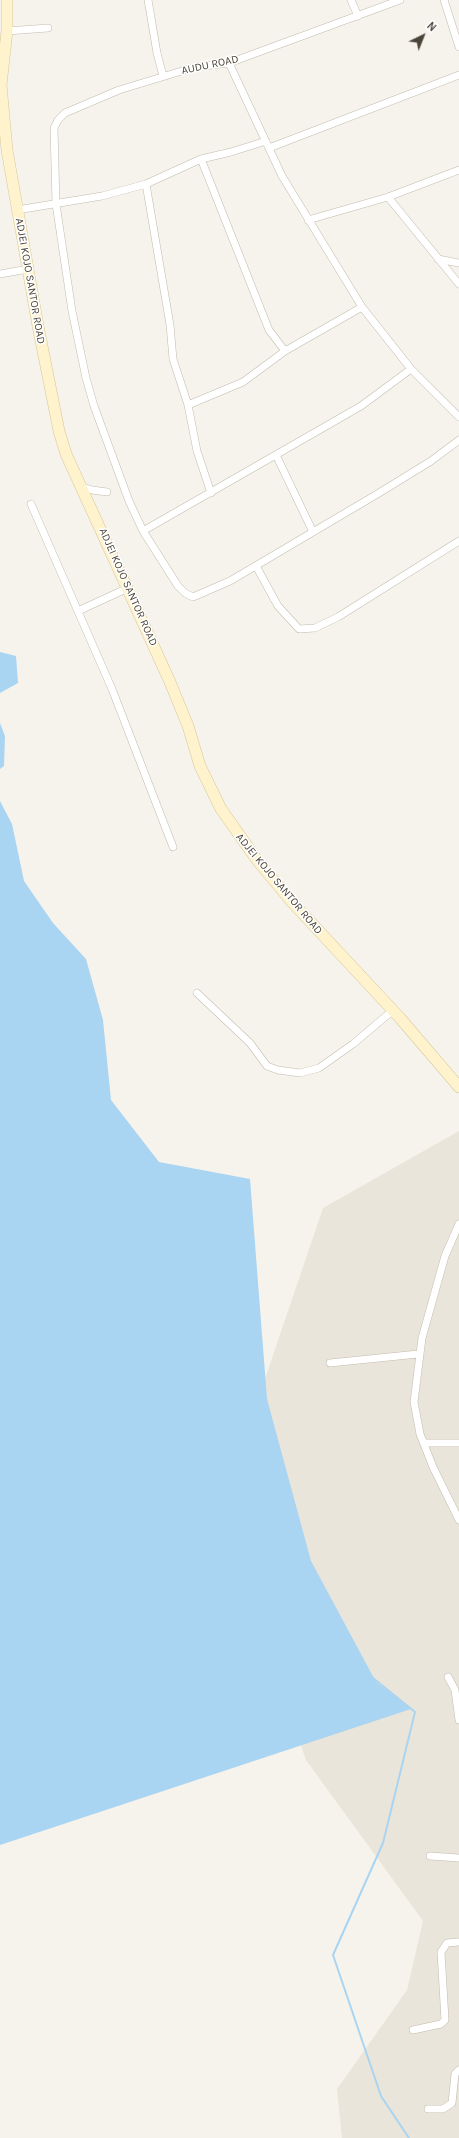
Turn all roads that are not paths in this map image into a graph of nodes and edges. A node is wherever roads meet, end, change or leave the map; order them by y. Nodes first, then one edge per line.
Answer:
1 (7, 0) edge
2 (148, 0) edge
3 (351, 0) edge
4 (400, 0) edge
5 (444, 0) edge
6 (358, 16) junction
7 (48, 28) dead end
8 (7, 31) junction
9 (459, 47) edge
10 (229, 63) junction
11 (459, 75) edge
12 (163, 76) junction
13 (267, 144) junction
14 (4, 151) edge
15 (200, 159) junction
16 (459, 170) edge
17 (146, 184) junction
18 (388, 196) junction
19 (56, 204) junction
20 (18, 210) junction
21 (308, 220) junction
22 (438, 259) junction
23 (459, 263) edge
24 (28, 269) junction
25 (0, 274) edge
26 (459, 284) edge
27 (362, 307) junction
28 (285, 351) junction
29 (411, 369) junction
30 (188, 405) junction
31 (459, 417) edge
32 (459, 440) edge
33 (276, 455) junction
34 (79, 485) junction
35 (107, 492) dead end
36 (211, 493) junction
37 (31, 504) dead end
38 (143, 531) junction
39 (313, 532) junction
40 (459, 541) edge
41 (256, 566) junction
42 (128, 588) junction
43 (78, 611) junction
44 (173, 848) dead end
45 (198, 993) dead end
46 (392, 1011) junction
47 (459, 1087) edge
48 (458, 1229) edge
49 (418, 1354) junction
50 (330, 1363) dead end
51 (459, 1443) edge
52 (424, 1444) junction
53 (459, 1520) edge
54 (448, 1677) dead end
55 (459, 1720) edge
56 (430, 1856) dead end
57 (459, 1858) edge
58 (459, 1942) edge
59 (413, 2030) dead end
60 (459, 2070) edge
61 (428, 2109) dead end

1 - 8 street, ADJEI KOJO SANTOR ROAD
2 - 12 street
3 - 6 street
4 - 6 street, AUDU ROAD
5 - 9 street
6 - 10 street, AUDU ROAD
7 - 8 street
8 - 14 street, ADJEI KOJO SANTOR ROAD
10 - 12 street, AUDU ROAD
10 - 13 street
11 - 13 street
12 - 19 street, AUDU ROAD
13 - 15 street
13 - 21 street
14 - 20 street, ADJEI KOJO SANTOR ROAD
15 - 17 street
15 - 28 street
16 - 18 street
17 - 19 street
17 - 30 street
18 - 21 street
18 - 22 street
19 - 20 street
19 - 38 street
20 - 24 street, ADJEI KOJO SANTOR ROAD
21 - 27 street
22 - 23 street
22 - 26 street
24 - 25 street
24 - 34 street, ADJEI KOJO SANTOR ROAD
27 - 28 street
27 - 29 street
28 - 30 street
29 - 31 street
29 - 33 street
30 - 36 street
32 - 39 street
33 - 36 street
33 - 39 street
34 - 35 street
34 - 42 street, ADJEI KOJO SANTOR ROAD
36 - 38 street
37 - 43 street
38 - 41 street
39 - 41 street
40 - 41 street
42 - 43 street
42 - 46 street, ADJEI KOJO SANTOR ROAD
43 - 44 street
45 - 46 street
46 - 47 street, ADJEI KOJO SANTOR ROAD
48 - 49 street
49 - 50 street
49 - 52 street
51 - 52 street
52 - 53 street
54 - 55 street
56 - 57 street
58 - 59 street
60 - 61 street

